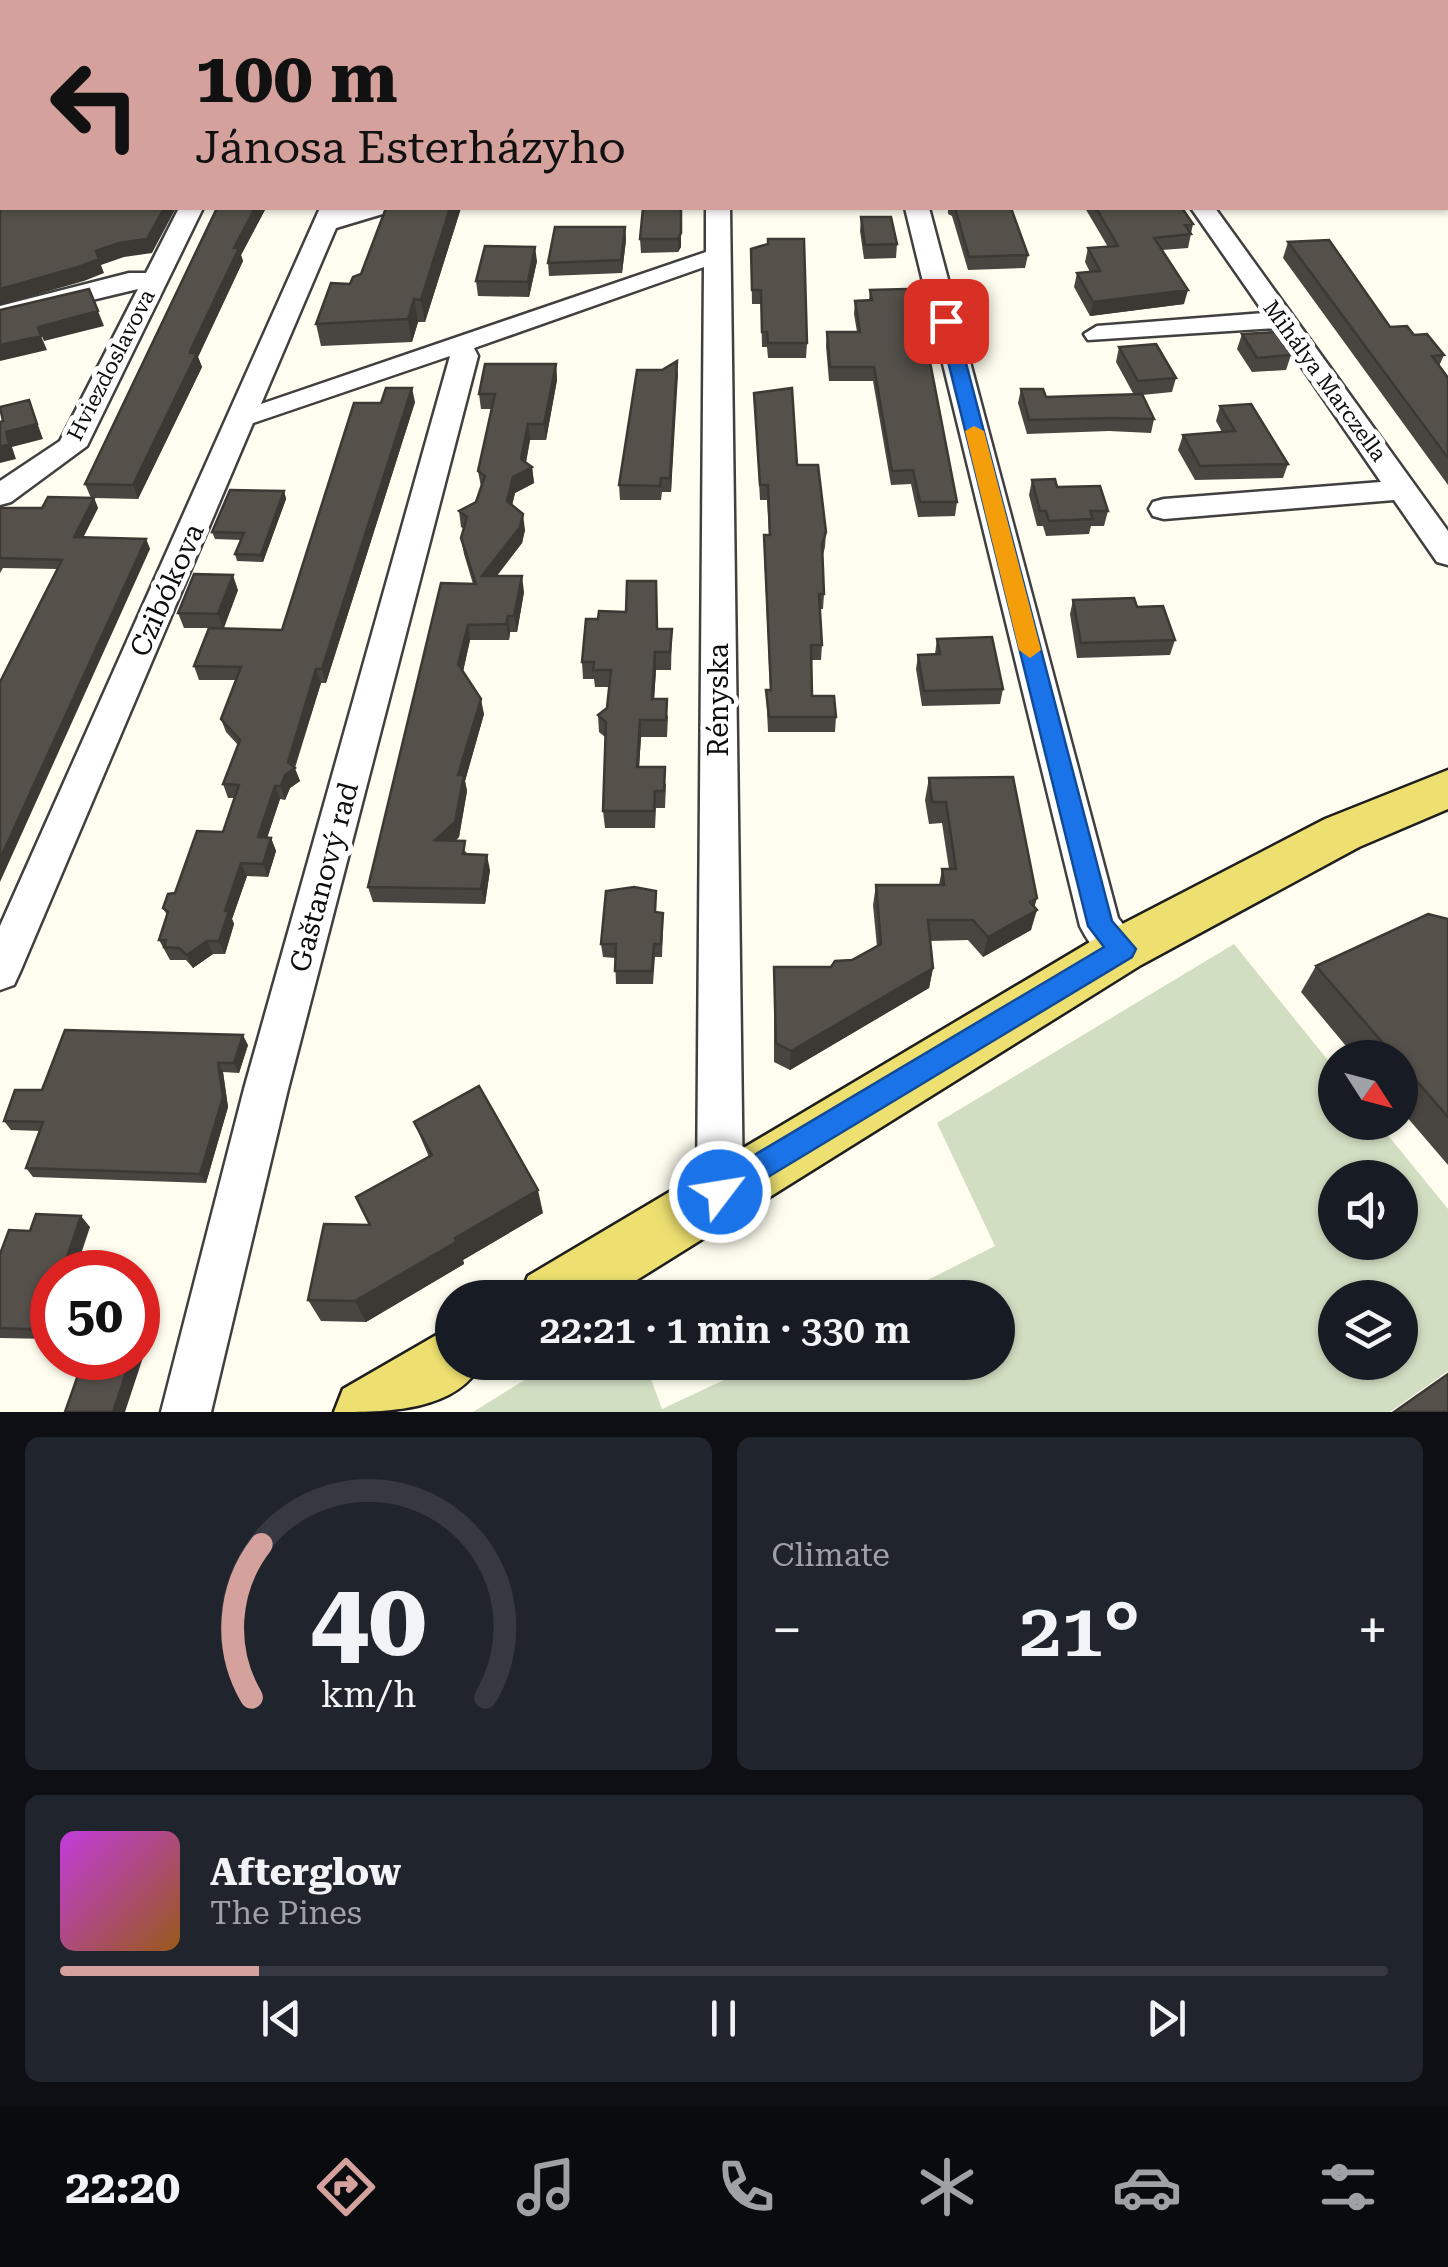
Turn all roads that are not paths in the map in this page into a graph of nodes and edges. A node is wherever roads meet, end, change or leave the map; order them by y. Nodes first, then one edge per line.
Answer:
1 (190, 210) edge
2 (363, 210) edge
3 (718, 210) edge
4 (919, 210) edge
5 (1204, 210) edge
6 (328, 215) edge
7 (717, 260) junction
8 (155, 282) junction
9 (0, 314) edge
10 (1280, 320) junction
11 (1097, 334) dead end
12 (458, 344) junction
13 (242, 416) junction
14 (1403, 490) junction
15 (0, 494) edge
16 (1164, 508) dead end
17 (1448, 554) edge
18 (1448, 788) edge
19 (1123, 949) junction
20 (0, 972) edge
21 (720, 1192) junction
22 (579, 1280) edge
23 (435, 1369) edge
24 (186, 1412) edge
25 (366, 1412) edge

1 - 8 street, Hviezdoslavova
2 - 6 street
3 - 7 street, Rényska
4 - 19 street
5 - 10 street, Mihálya Marczella
6 - 13 street, Czibókova
7 - 12 street
7 - 21 street, Rényska
8 - 9 street
8 - 15 street, Hviezdoslavova
10 - 11 street
10 - 14 street, Mihálya Marczella
12 - 13 street
12 - 24 street, Gaštanový rad
13 - 20 street, Czibókova
14 - 16 street
14 - 17 street, Mihálya Marczella
18 - 19 main road
19 - 21 main road
21 - 22 main road
23 - 25 main road

